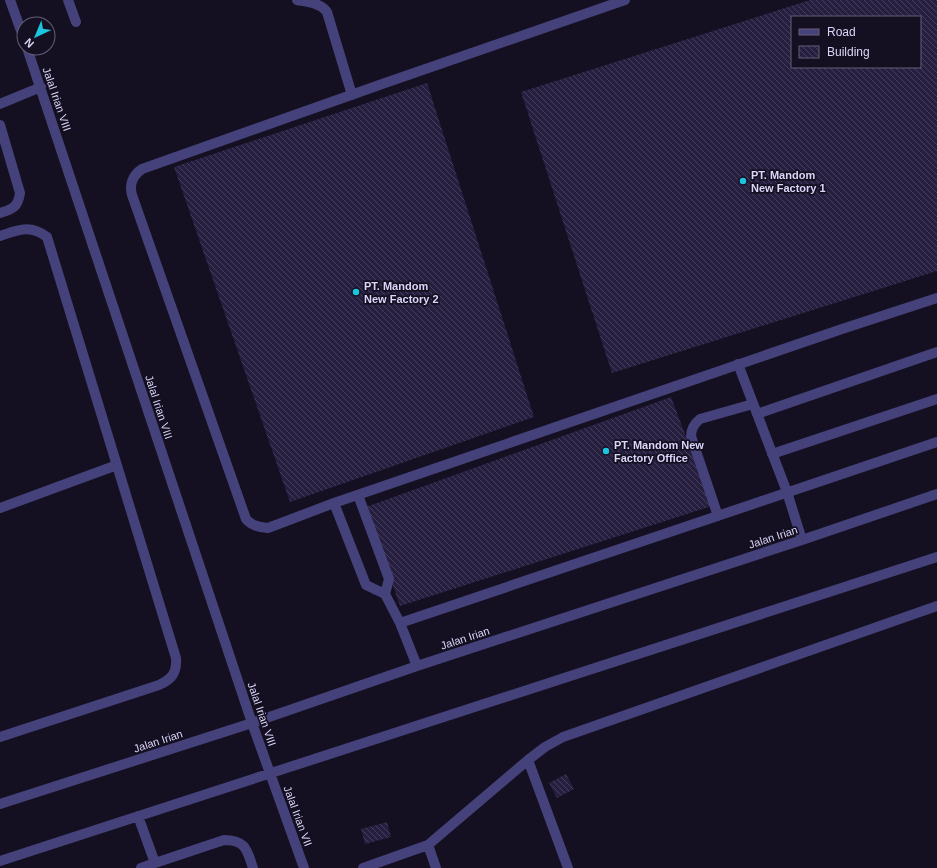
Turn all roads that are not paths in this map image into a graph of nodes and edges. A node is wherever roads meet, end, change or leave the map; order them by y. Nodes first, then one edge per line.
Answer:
1 (10, 0) edge
2 (68, 0) edge
3 (297, 0) edge
4 (625, 0) edge
5 (16, 17) edge
6 (76, 22) dead end
7 (30, 56) edge
8 (41, 87) junction
9 (352, 95) junction
10 (0, 104) edge
11 (0, 125) edge
12 (0, 213) edge
13 (0, 236) edge
14 (937, 298) edge
15 (937, 352) edge
16 (738, 364) junction
17 (937, 399) edge
18 (753, 404) junction
19 (757, 414) junction
20 (937, 442) edge
21 (772, 454) junction
22 (117, 465) junction
23 (787, 492) junction
24 (937, 494) edge
25 (358, 495) junction
26 (334, 503) junction
27 (0, 508) edge
28 (718, 516) junction
29 (802, 540) junction
30 (937, 557) edge
31 (385, 594) junction
32 (937, 606) edge
33 (400, 623) junction
34 (417, 666) junction
35 (252, 723) junction
36 (0, 737) edge
37 (528, 760) junction
38 (270, 773) junction
39 (0, 804) edge
40 (138, 816) junction
41 (428, 845) junction
42 (0, 861) edge
43 (155, 863) junction
44 (141, 868) edge
45 (253, 868) edge
46 (304, 868) edge
47 (363, 868) edge
48 (436, 868) edge
49 (568, 868) edge

1 - 5 street
2 - 6 street
3 - 9 street
4 - 9 street
7 - 8 street, Jalal Irian VIII
8 - 10 street
8 - 35 street, Jalal Irian VIII
9 - 26 street
11 - 12 street
13 - 22 street
14 - 16 street
15 - 19 street
16 - 18 street
16 - 25 street
17 - 21 street
18 - 19 street
18 - 28 street
19 - 21 street
20 - 23 street
21 - 23 street
22 - 27 street
22 - 36 street
23 - 28 street
23 - 29 street
24 - 29 street, Jalan Irian
25 - 26 street
25 - 31 street
26 - 31 street
28 - 33 street
29 - 34 street, Jalan Irian
30 - 38 street
31 - 33 street
32 - 37 street
33 - 34 street
34 - 35 street, Jalan Irian
35 - 38 street, Jalal Irian VIII
35 - 39 street, Jalan Irian
37 - 41 street
37 - 49 street
38 - 40 street
38 - 46 street, Jalal Irian VII
40 - 42 street
40 - 43 street
41 - 47 street
41 - 48 street
43 - 44 street
43 - 45 street

